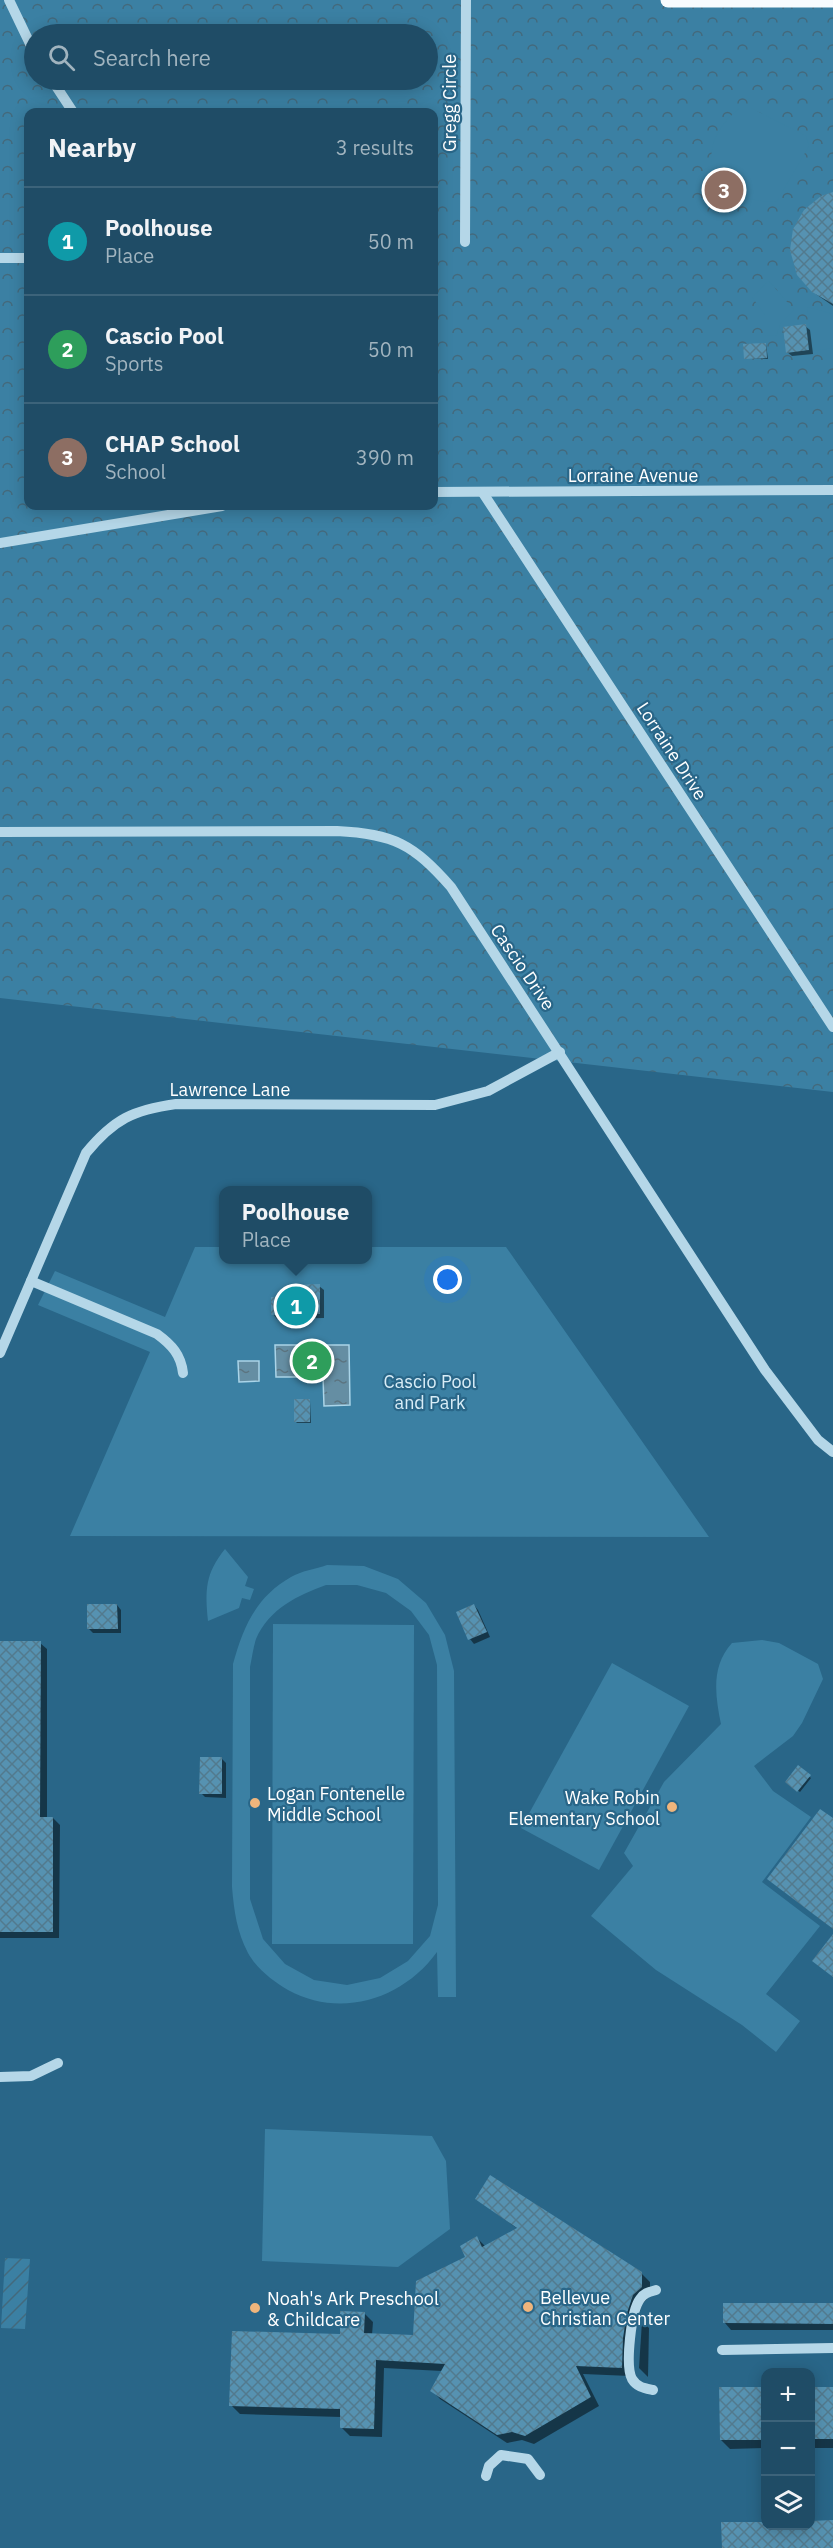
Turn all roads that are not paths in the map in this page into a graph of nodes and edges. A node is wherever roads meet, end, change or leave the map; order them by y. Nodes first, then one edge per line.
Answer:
1 (9, 0) edge
2 (466, 0) edge
3 (668, 0) edge
4 (731, 0) edge
5 (833, 0) edge
6 (24, 31) edge
7 (59, 90) edge
8 (70, 108) edge
9 (465, 242) dead end
10 (0, 258) edge
11 (24, 258) edge
12 (833, 490) edge
13 (438, 492) edge
14 (483, 493) junction
15 (198, 510) edge
16 (0, 543) edge
17 (0, 832) edge
18 (833, 1027) edge
19 (560, 1052) junction
20 (31, 1281) junction
21 (0, 1353) edge
22 (183, 1373) dead end
23 (833, 1452) edge
24 (58, 2063) dead end
25 (0, 2077) edge
26 (656, 2290) dead end
27 (833, 2348) edge
28 (722, 2350) dead end
29 (653, 2390) dead end
30 (540, 2475) dead end
31 (486, 2476) dead end

1 - 6 street
2 - 9 street, Gregg Circle
3 - 4 main road
4 - 5 main road
7 - 8 street
10 - 11 street
12 - 14 street, Lorraine Avenue
13 - 14 street, Lorraine Avenue
14 - 18 street, Lorraine Drive
15 - 16 street
17 - 19 street, Cascio Drive
19 - 20 street, Lawrence Lane
19 - 23 street, Cascio Drive
20 - 21 street, Lawrence Lane
20 - 22 street
24 - 25 street
26 - 29 street
27 - 28 street
30 - 31 street

